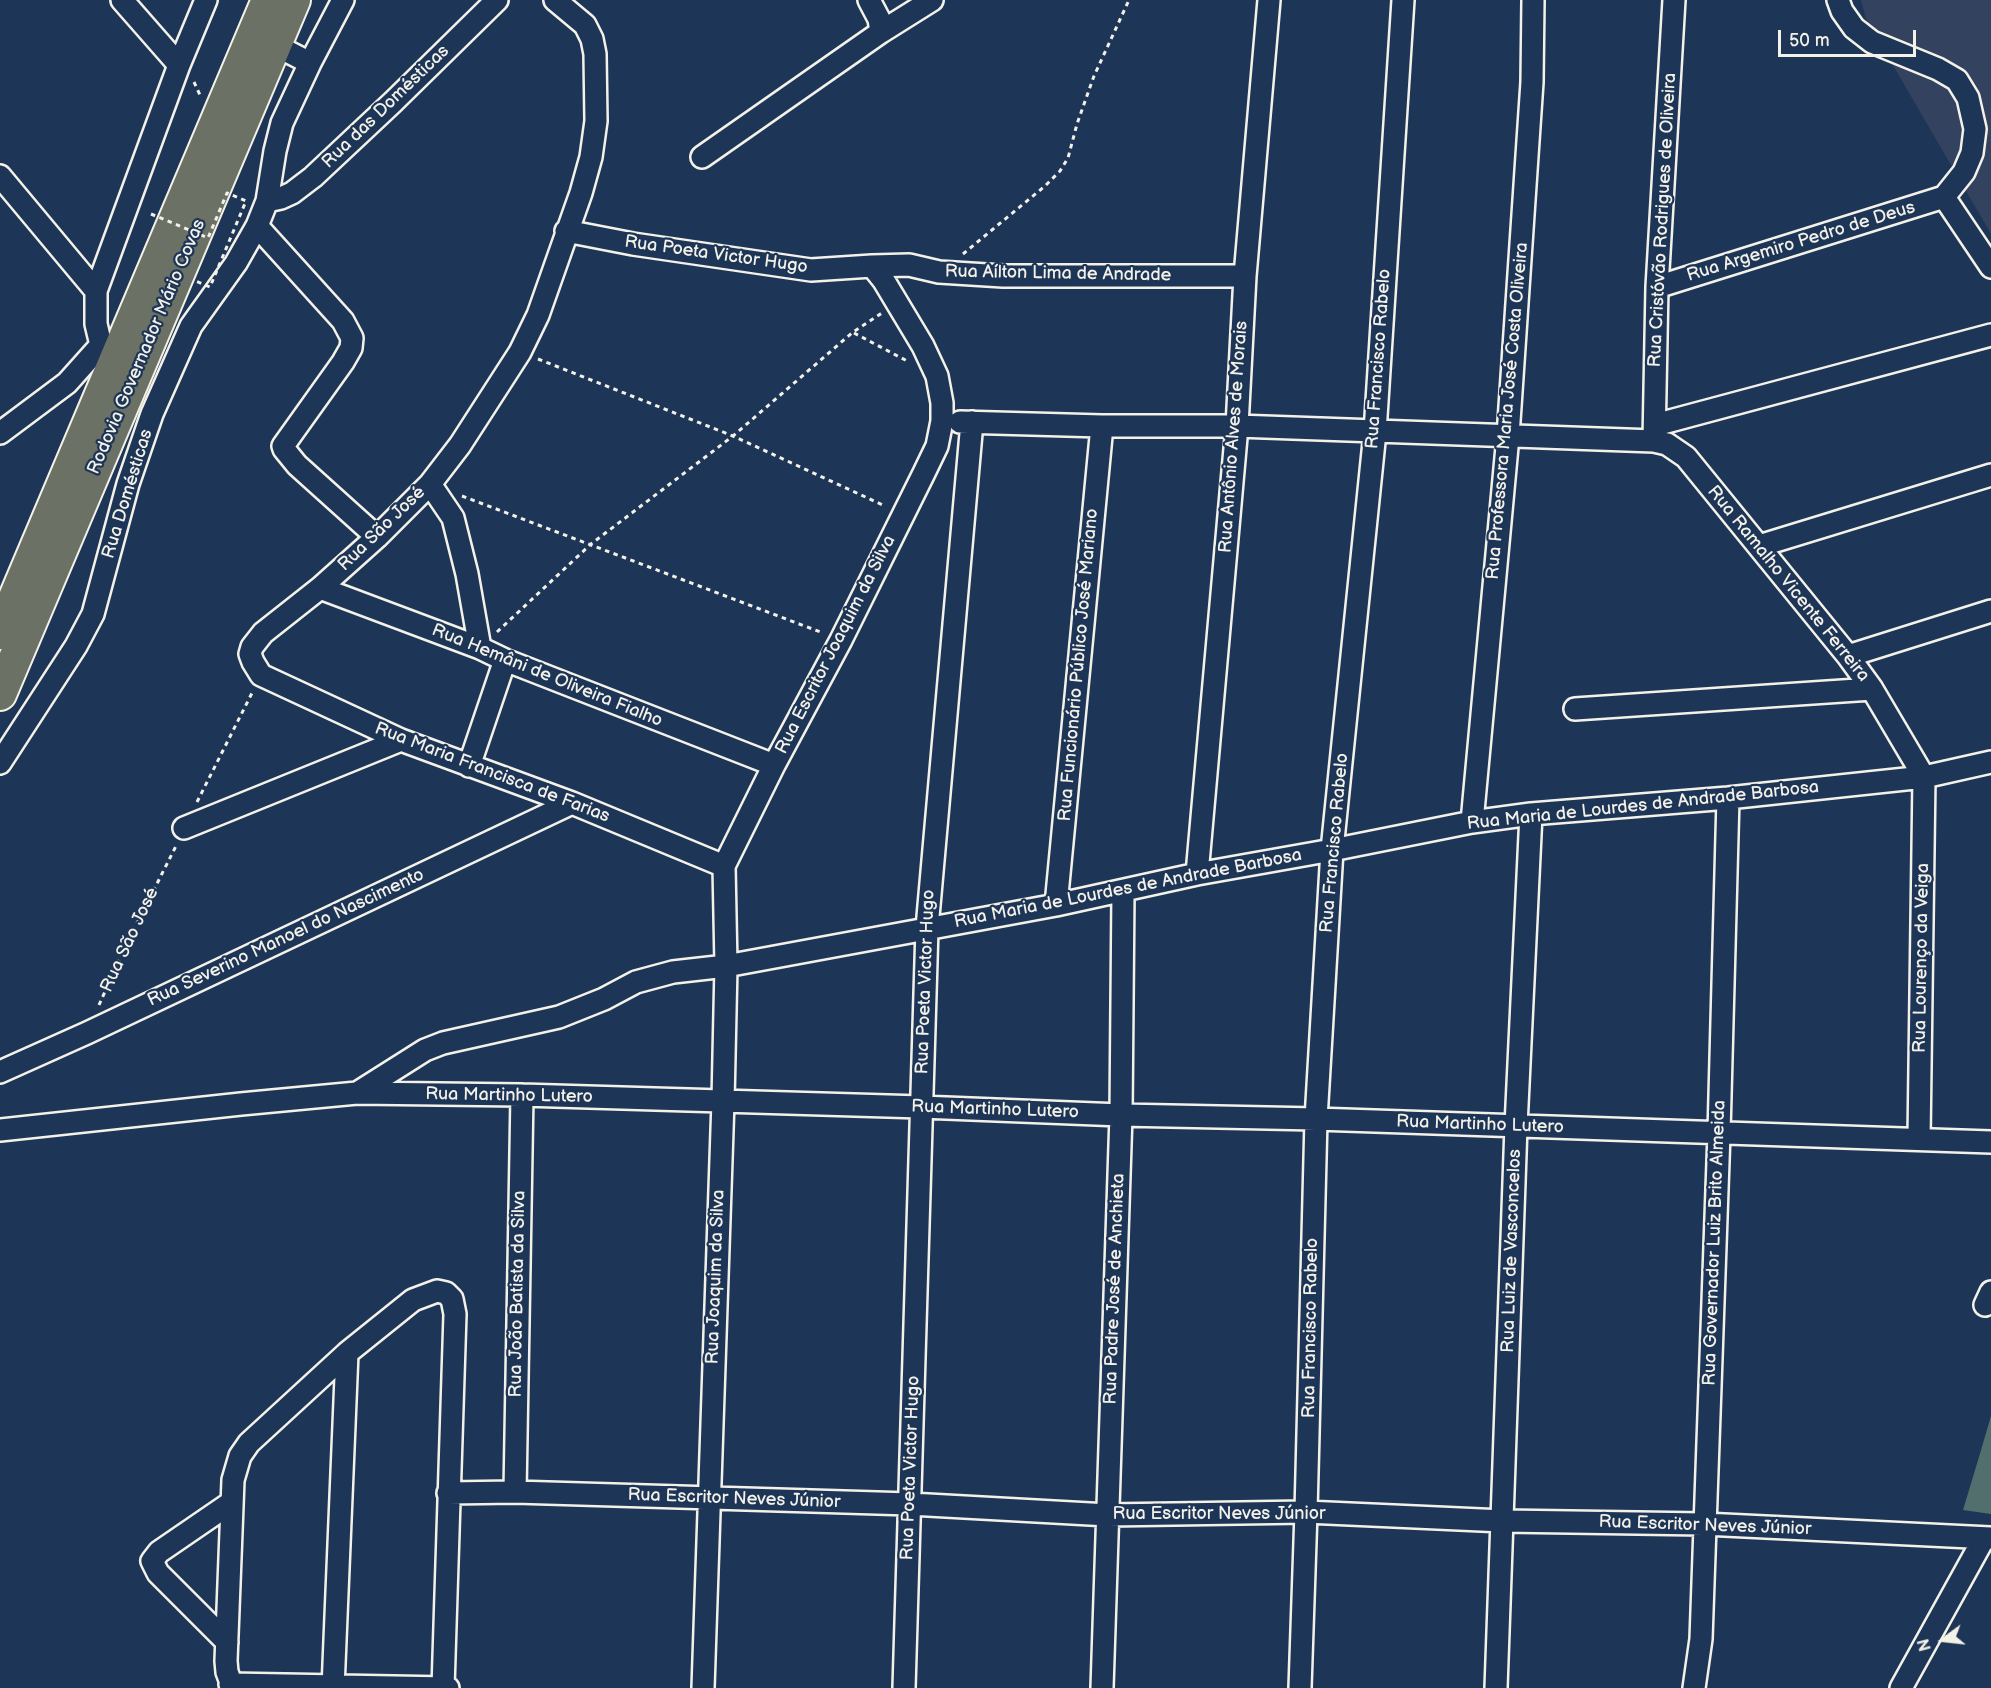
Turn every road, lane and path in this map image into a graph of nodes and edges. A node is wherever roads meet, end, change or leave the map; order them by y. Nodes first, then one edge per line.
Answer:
1 (122, 0) edge
2 (206, 0) edge
3 (268, 0) edge
4 (294, 0) edge
5 (343, 0) edge
6 (497, 0) edge
7 (555, 0) edge
8 (869, 0) edge
9 (932, 0) edge
10 (1129, 0) edge
11 (1269, 0) edge
12 (1403, 0) edge
13 (1533, 0) edge
14 (1674, 0) edge
15 (1838, 0) edge
16 (881, 33) junction
17 (275, 45) junction
18 (310, 63) junction
19 (180, 65) junction
20 (702, 157) dead end
21 (0, 176) edge
22 (1944, 197) junction
23 (267, 201) junction
24 (151, 214) dead end
25 (257, 226) junction
26 (566, 231) junction
27 (872, 266) junction
28 (1991, 267) edge
29 (939, 272) junction
30 (1245, 276) junction
31 (193, 280) dead end
32 (1657, 287) junction
33 (96, 291) junction
34 (898, 302) junction
35 (854, 332) junction
36 (1991, 335) edge
37 (110, 350) junction
38 (520, 352) junction
39 (937, 376) junction
40 (942, 421) junction
41 (972, 422) junction
42 (1102, 426) junction
43 (1237, 426) junction
44 (1375, 432) junction
45 (0, 433) edge
46 (1654, 433) junction
47 (734, 436) junction
48 (1508, 436) junction
49 (1991, 475) edge
50 (430, 484) junction
51 (903, 514) junction
52 (376, 537) junction
53 (591, 544) junction
54 (1759, 546) junction
55 (320, 588) junction
56 (1991, 611) edge
57 (0, 633) edge
58 (841, 640) junction
59 (480, 648) junction
60 (1848, 656) junction
61 (505, 660) junction
62 (261, 675) junction
63 (1872, 689) junction
64 (0, 694) edge
65 (1575, 709) dead end
66 (401, 740) junction
67 (1991, 762) edge
68 (0, 763) edge
69 (774, 765) junction
70 (469, 766) junction
71 (1924, 777) junction
72 (1728, 798) junction
73 (572, 803) junction
74 (1531, 814) junction
75 (1472, 822) junction
76 (184, 828) junction
77 (1332, 850) junction
78 (724, 866) junction
79 (1197, 874) junction
80 (1123, 891) junction
81 (1056, 904) junction
82 (927, 928) junction
83 (726, 966) junction
84 (87, 1033) junction
85 (0, 1072) edge
86 (357, 1093) junction
87 (522, 1095) junction
88 (723, 1101) junction
89 (921, 1107) junction
90 (1121, 1115) junction
91 (1316, 1119) junction
92 (1516, 1126) junction
93 (0, 1130) edge
94 (1719, 1133) junction
95 (1919, 1139) junction
96 (1991, 1142) edge
97 (347, 1353) junction
98 (515, 1492) junction
99 (448, 1493) junction
100 (709, 1498) junction
101 (232, 1502) junction
102 (910, 1504) junction
103 (1306, 1512) junction
104 (1108, 1515) junction
105 (1503, 1521) junction
106 (1704, 1524) junction
107 (1987, 1538) edge
108 (227, 1642) junction
109 (231, 1686) edge
110 (333, 1686) edge
111 (443, 1688) edge
112 (448, 1688) edge
113 (703, 1688) edge
114 (903, 1688) edge
115 (1102, 1688) edge
116 (1300, 1688) edge
117 (1496, 1688) edge
118 (1694, 1688) edge
119 (1901, 1688) edge

1 - 19 street
2 - 19 street
3 - 37 highway, Rodovia Governador Mário Covas
4 - 17 highway, Rodovia Governador Mário Covas
5 - 18 street, Rua Domésticas
6 - 23 street, Rua das Domésticas
7 - 26 street, Rua São José
8 - 16 street
9 - 16 street
10 - 29 path
11 - 30 street, Rua Antônio Alves de Morais
12 - 44 street, Rua Francisco Rabelo
13 - 48 street, Rua Professora Maria José Costa Oliveira
14 - 32 street, Rua Cristóvão Rodrigues de Oliveira
15 - 22 street
16 - 20 street
17 - 18 street
17 - 64 highway, Rodovia Governador Mário Covas
18 - 23 street, Rua Domésticas
19 - 33 street
21 - 33 street
22 - 28 street
22 - 32 street, Rua Argemiro Pedro de Deus
23 - 25 street, Rua Domésticas
24 - 31 path, bridge
25 - 52 street
25 - 68 street, Rua Domésticas
26 - 27 street, Rua Poeta Victor Hugo
26 - 38 street, Rua São José
27 - 29 street, Rua Aílton Lima de Andrade
27 - 34 street
29 - 30 street, Rua Aílton Lima de Andrade
30 - 43 street, Rua Antônio Alves de Morais
32 - 46 street, Rua Cristóvão Rodrigues de Oliveira
33 - 37 street
34 - 35 path
34 - 39 street
35 - 39 path
35 - 47 path
36 - 46 street
37 - 45 street
37 - 57 highway, Rodovia Governador Mário Covas
38 - 47 path
38 - 50 street, Rua São José
39 - 40 street
40 - 41 street
40 - 51 street, Rua Escritor Joaquim da Silva
41 - 42 street
41 - 82 street, Rua Poeta Victor Hugo
42 - 43 street
42 - 81 street, Rua Funcionário Público José Mariano
43 - 44 street
43 - 79 street, Rua Antônio Alves de Morais
44 - 48 street
44 - 77 street, Rua Francisco Rabelo
46 - 48 street
46 - 54 street, Rua Ramalho Vicente Ferreira
47 - 51 path
47 - 53 path
48 - 75 street, Rua Professora Maria José Costa Oliveira
49 - 54 street
50 - 52 street, Rua São José
50 - 53 path
50 - 59 street
51 - 58 street, Rua Escritor Joaquim da Silva
52 - 55 street, Rua São José
53 - 58 path
53 - 59 path
54 - 60 street, Rua Ramalho Vicente Ferreira
55 - 59 street, Rua Hemâni de Oliveira Fialho
55 - 62 street, Rua São José
56 - 60 street
58 - 69 street, Rua Escritor Joaquim da Silva
59 - 61 street, Rua Hemâni de Oliveira Fialho
60 - 63 street, Rua Ramalho Vicente Ferreira
61 - 69 street, Rua Hemâni de Oliveira Fialho
61 - 70 street
62 - 66 street, Rua Maria Francisca de Farias
62 - 76 path, Rua São José
63 - 65 street
63 - 71 street, Rua Ramalho Vicente Ferreira
66 - 70 street, Rua Maria Francisca de Farias
66 - 76 street
67 - 71 street, Rua Maria de Lourdes de Andrade Barbosa
69 - 78 street, Rua Escritor Joaquim da Silva
70 - 73 street, Rua Maria Francisca de Farias
71 - 72 street, Rua Maria de Lourdes de Andrade Barbosa
71 - 95 street, Rua Lourenço da Veiga
72 - 74 street, Rua Maria de Lourdes de Andrade Barbosa
72 - 94 street, Rua Governador Luiz Brito Almeida
73 - 78 street, Rua Maria Francisca de Farias
73 - 84 street, Rua Severino Manoel do Nascimento
74 - 75 street, Rua Maria de Lourdes de Andrade Barbosa
74 - 92 street, Rua Luiz de Vasconcelos
75 - 77 street, Rua Maria de Lourdes de Andrade Barbosa
76 - 84 path, Rua São José
77 - 79 street, Rua Maria de Lourdes de Andrade Barbosa
77 - 91 street, Rua Francisco Rabelo
78 - 83 street, Rua Joaquim da Silva
79 - 80 street, Rua Maria de Lourdes de Andrade Barbosa
80 - 81 street, Rua Maria de Lourdes de Andrade Barbosa
80 - 90 street, Rua Padre José de Anchieta
81 - 82 street, Rua Maria de Lourdes de Andrade Barbosa
82 - 83 street, Rua Maria de Lourdes de Andrade Barbosa
82 - 89 street, Rua Poeta Victor Hugo
83 - 86 street, Rua Maria de Lourdes de Andrade Barbosa
83 - 88 street, Rua Joaquim da Silva
84 - 85 street, Rua Severino Manoel do Nascimento
86 - 87 street, Rua Martinho Lutero
86 - 93 street, Rua Martinho Lutero
87 - 88 street, Rua Martinho Lutero
87 - 98 street, Rua João Batista da Silva
88 - 89 street, Rua Martinho Lutero
88 - 100 street, Rua Joaquim da Silva
89 - 90 street, Rua Martinho Lutero
89 - 102 street, Rua Poeta Victor Hugo
90 - 91 street, Rua Martinho Lutero
90 - 104 street, Rua Padre José de Anchieta
91 - 92 street, Rua Martinho Lutero
91 - 103 street, Rua Francisco Rabelo
92 - 94 street, Rua Martinho Lutero
92 - 105 street, Rua Luiz de Vasconcelos
94 - 95 street, Rua Martinho Lutero
94 - 106 street, Rua Governador Luiz Brito Almeida
95 - 96 street, Rua Martinho Lutero
97 - 99 street
97 - 101 street
97 - 110 street
98 - 99 street, Rua Escritor Neves Júnior
98 - 100 street, Rua Escritor Neves Júnior
99 - 111 street
100 - 102 street, Rua Escritor Neves Júnior
100 - 113 street, Rua Joaquim da Silva
101 - 108 street
101 - 108 street
102 - 104 street, Rua Escritor Neves Júnior
102 - 114 street, Rua Poeta Victor Hugo
103 - 104 street, Rua Escritor Neves Júnior
103 - 105 street, Rua Escritor Neves Júnior
103 - 116 street, Rua Francisco Rabelo
104 - 115 street, Rua Padre José de Anchieta
105 - 106 street, Rua Escritor Neves Júnior
105 - 117 street, Rua Luiz de Vasconcelos
106 - 107 street, Rua Escritor Neves Júnior
106 - 118 street, Rua Governador Luiz Brito Almeida
107 - 119 street
108 - 109 street
109 - 110 street
110 - 111 street
111 - 112 street

